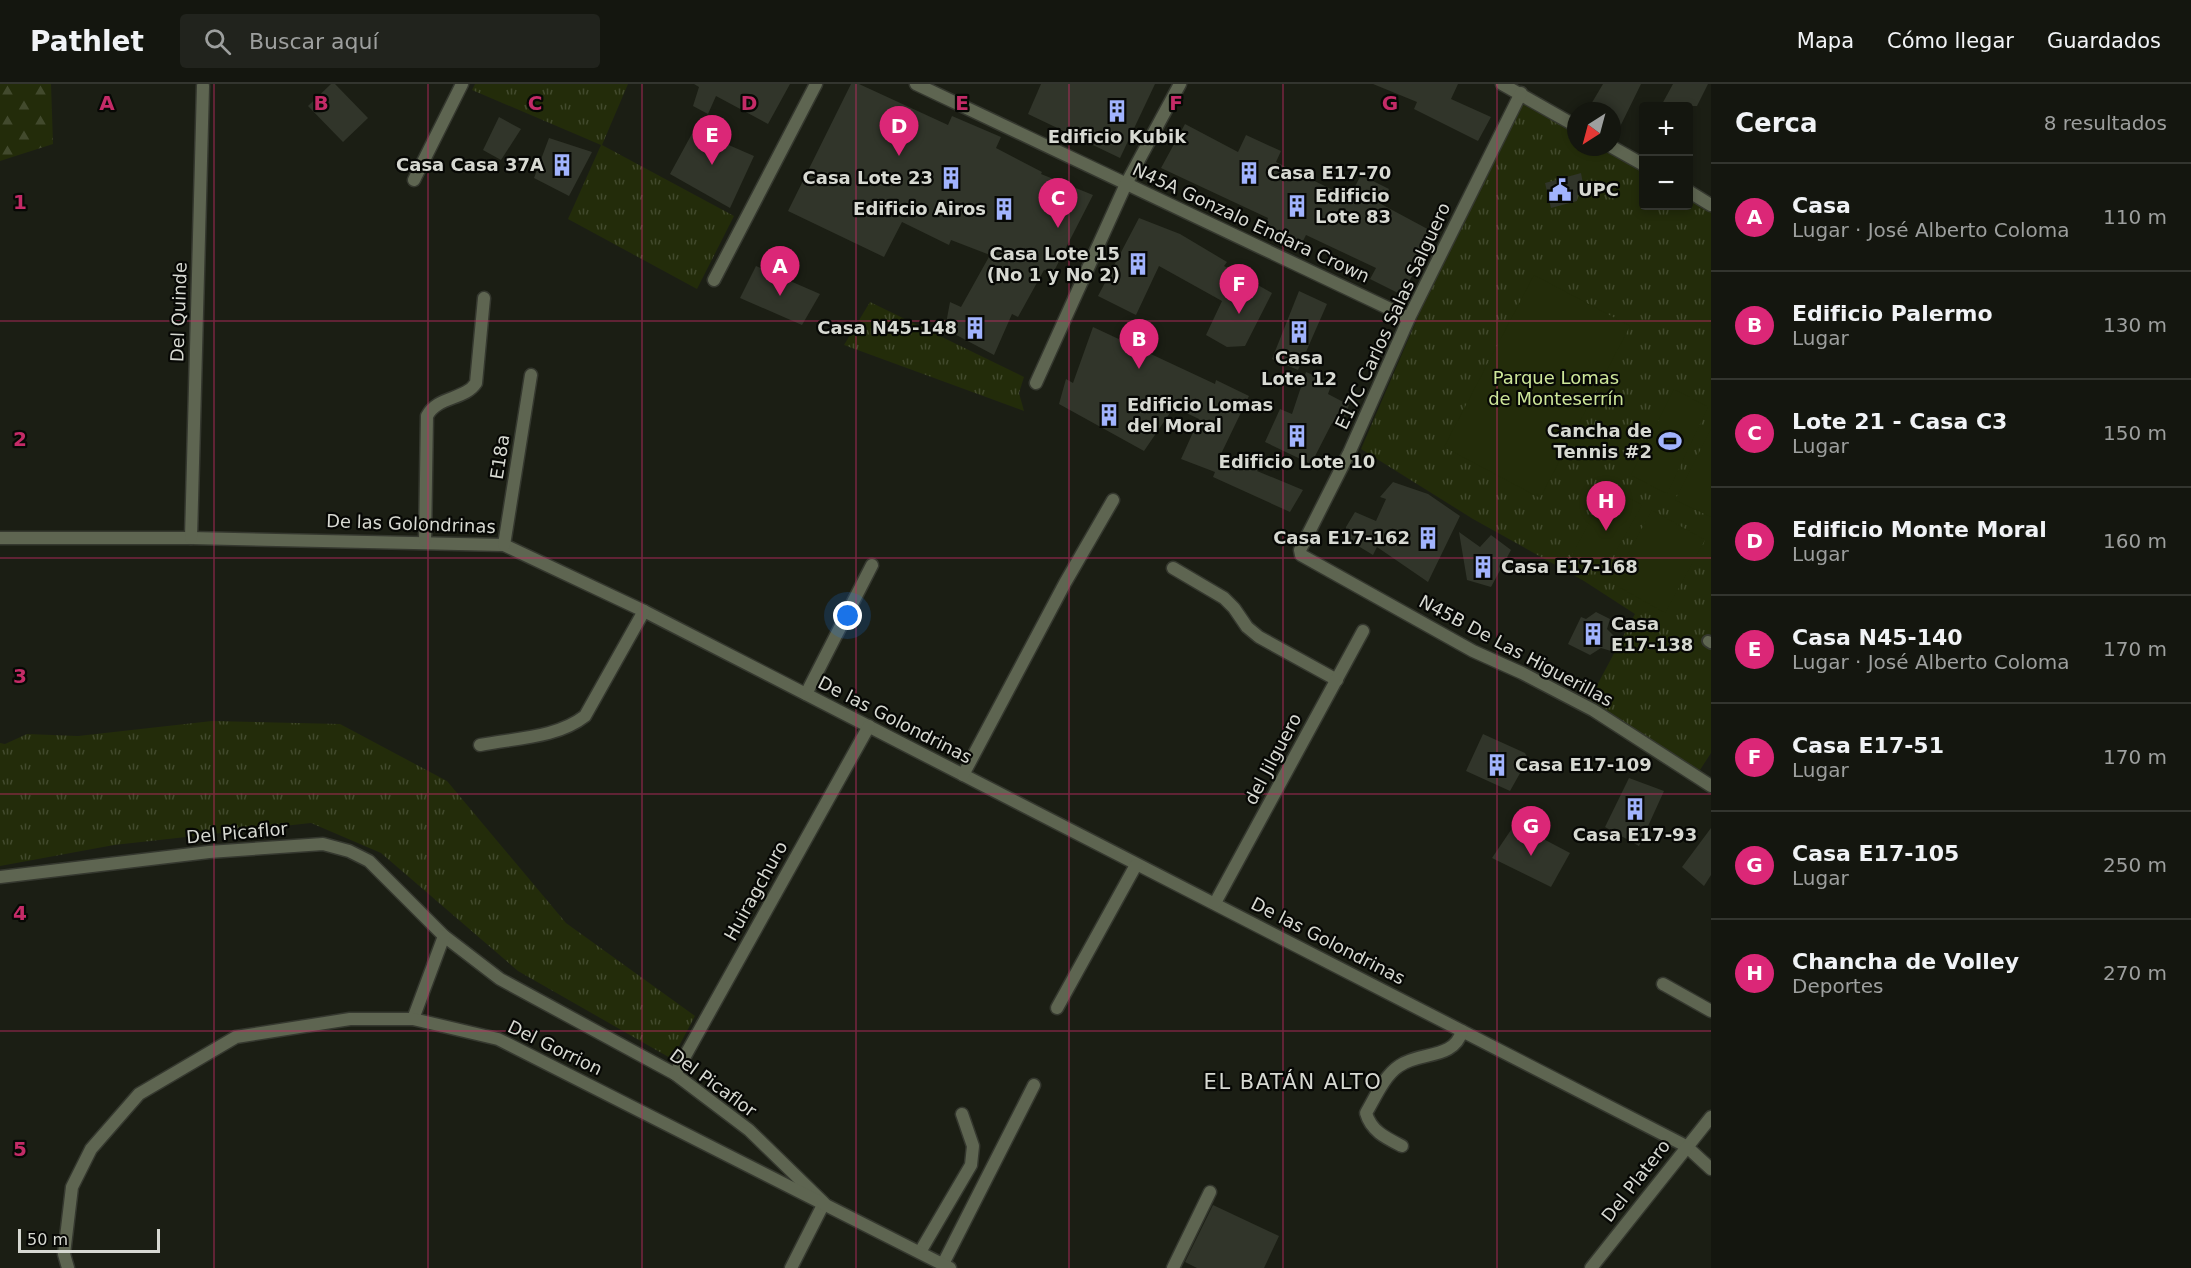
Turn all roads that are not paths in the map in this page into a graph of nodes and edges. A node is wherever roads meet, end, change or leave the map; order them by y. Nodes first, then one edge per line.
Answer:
1 (462, 84) edge
2 (816, 84) edge
3 (916, 84) edge
4 (1180, 84) edge
5 (1502, 84) edge
6 (203, 86) dead end
7 (1521, 93) junction
8 (1567, 121) edge
9 (1621, 152) edge
10 (1639, 162) edge
11 (414, 180) dead end
12 (1126, 184) junction
13 (1693, 194) edge
14 (1711, 205) edge
15 (714, 280) dead end
16 (484, 298) dead end
17 (1409, 318) junction
18 (531, 375) dead end
19 (1036, 383) dead end
20 (1113, 500) dead end
21 (0, 538) edge
22 (191, 538) junction
23 (425, 541) junction
24 (504, 545) junction
25 (1300, 555) joint
26 (872, 565) dead end
27 (1173, 568) dead end
28 (644, 611) junction
29 (1363, 631) dead end
30 (1337, 680) junction
31 (806, 694) junction
32 (869, 726) junction
33 (480, 745) dead end
34 (963, 775) junction
35 (1711, 786) edge
36 (1136, 865) junction
37 (0, 877) edge
38 (1215, 903) junction
39 (444, 936) junction
40 (1663, 984) dead end
41 (1057, 1008) dead end
42 (1711, 1011) edge
43 (413, 1019) junction
44 (1462, 1031) junction
45 (675, 1074) junction
46 (1034, 1085) dead end
47 (962, 1114) dead end
48 (1711, 1117) edge
49 (1402, 1146) dead end
50 (1686, 1146) junction
51 (1711, 1169) edge
52 (1210, 1192) dead end
53 (824, 1203) junction
54 (920, 1252) junction
55 (947, 1266) edge
56 (68, 1268) edge
57 (791, 1268) edge
58 (1173, 1268) edge
59 (1591, 1268) edge

1 - 11 street
2 - 15 street
3 - 12 street, N45A Gonzalo Endara Crown
4 - 12 street
5 - 7 street
6 - 22 street, Del Quinde
7 - 8 street
7 - 17 street, E17C Carlos Salas Salguero
9 - 10 street
12 - 17 street, N45A Gonzalo Endara Crown
12 - 19 street
13 - 14 street
16 - 23 street
17 - 25 street, E17C Carlos Salas Salguero
18 - 24 street, E18a
20 - 34 street
21 - 22 street, De las Golondrinas
22 - 23 street, De las Golondrinas
23 - 24 street, De las Golondrinas
24 - 28 street, De las Golondrinas
25 - 35 street, N45B De Las Higuerillas
26 - 31 street
27 - 30 street
28 - 31 street, De las Golondrinas
28 - 33 street
29 - 30 street, del Jilguero
30 - 38 street, del Jilguero
31 - 32 street, De las Golondrinas
32 - 34 street, De las Golondrinas
32 - 45 street, Huiragchuro
34 - 36 street, De las Golondrinas
36 - 38 street, De las Golondrinas
36 - 41 street
37 - 39 street, Del Picaflor
38 - 44 street, De las Golondrinas
39 - 43 street
39 - 45 street, Del Picaflor
40 - 42 street
43 - 53 street, Del Gorrion
43 - 56 street, Del Gorrion
44 - 49 street
44 - 50 street, De las Golondrinas
45 - 53 street, Del Picaflor
46 - 55 street
47 - 54 street
48 - 50 street, Del Platero
50 - 51 street, De las Golondrinas
50 - 59 street, Del Platero
52 - 58 street
53 - 54 street, Del Gorrion
53 - 57 street
54 - 55 street, Del Gorrion

